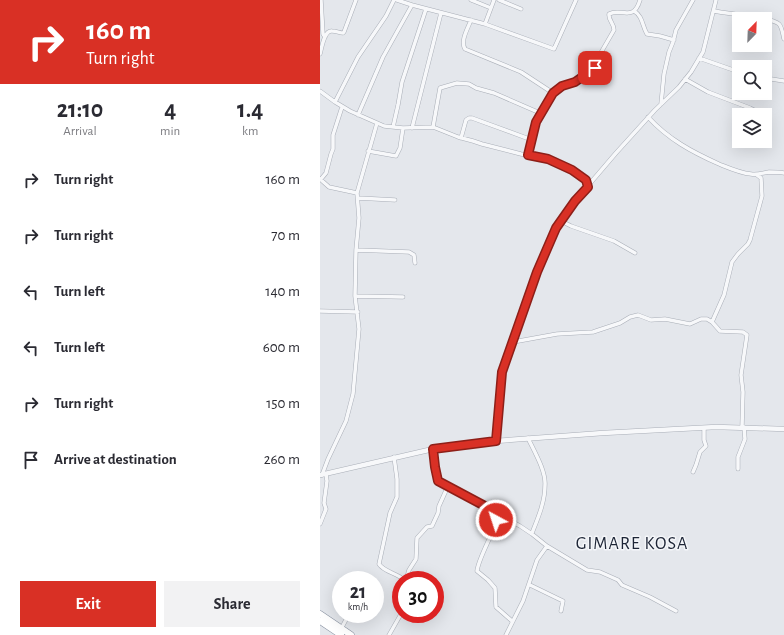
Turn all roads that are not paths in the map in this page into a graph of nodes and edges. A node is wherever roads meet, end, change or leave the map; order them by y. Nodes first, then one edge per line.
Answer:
1 (321, 0) edge
2 (356, 0) edge
3 (395, 0) edge
4 (470, 0) edge
5 (494, 0) edge
6 (499, 0) edge
7 (576, 0) edge
8 (640, 0) edge
9 (694, 0) edge
10 (716, 0) edge
11 (412, 5) junction
12 (491, 8) junction
13 (426, 9) junction
14 (521, 9) dead end
15 (636, 11) junction
16 (714, 11) junction
17 (441, 13) junction
18 (471, 20) junction
19 (485, 24) junction
20 (325, 37) junction
21 (784, 39) edge
22 (674, 40) junction
23 (320, 54) edge
24 (699, 58) junction
25 (732, 70) edge
26 (685, 79) junction
27 (772, 79) edge
28 (784, 81) edge
29 (320, 91) edge
30 (553, 93) junction
31 (335, 102) junction
32 (660, 104) junction
33 (342, 107) junction
34 (750, 108) edge
35 (540, 113) junction
36 (358, 115) junction
37 (648, 117) junction
38 (377, 123) junction
39 (393, 127) junction
40 (433, 127) junction
41 (403, 128) junction
42 (412, 128) junction
43 (461, 138) junction
44 (532, 140) junction
45 (368, 151) junction
46 (528, 155) junction
47 (784, 173) edge
48 (757, 175) junction
49 (320, 179) edge
50 (586, 180) junction
51 (592, 181) junction
52 (588, 187) junction
53 (357, 193) junction
54 (358, 198) junction
55 (396, 200) dead end
56 (561, 221) junction
57 (356, 250) junction
58 (635, 253) dead end
59 (415, 263) dead end
60 (355, 296) junction
61 (403, 296) dead end
62 (320, 311) edge
63 (358, 312) junction
64 (712, 322) junction
65 (513, 342) junction
66 (743, 427) junction
67 (704, 428) junction
68 (784, 429) edge
69 (528, 438) junction
70 (496, 441) junction
71 (433, 449) junction
72 (394, 457) junction
73 (738, 468) dead end
74 (693, 472) dead end
75 (323, 475) edge
76 (448, 486) junction
77 (497, 514) junction
78 (320, 524) edge
79 (532, 533) junction
80 (547, 546) junction
81 (408, 571) edge
82 (392, 572) edge
83 (530, 585) junction
84 (560, 611) dead end
85 (676, 611) dead end
86 (320, 614) edge
87 (512, 620) junction
88 (320, 621) edge
89 (346, 623) edge
90 (396, 623) edge
91 (341, 632) edge
92 (351, 635) edge
93 (389, 635) edge
94 (506, 635) edge

1 - 20 street
2 - 20 street
3 - 11 street
3 - 31 street
4 - 12 street
5 - 12 street
6 - 14 street
7 - 19 street
8 - 15 street
9 - 22 street
10 - 16 street
11 - 13 street
11 - 36 street
12 - 19 street
13 - 17 street
13 - 39 street
15 - 22 street
15 - 30 street
16 - 21 street
16 - 24 street
17 - 18 street
17 - 42 street
18 - 19 street
18 - 30 street
20 - 23 street
22 - 32 street
24 - 25 street
24 - 26 street
26 - 32 street
26 - 34 street
27 - 28 street
29 - 31 street
30 - 35 street
31 - 33 street
32 - 37 street
33 - 36 street
33 - 49 street
35 - 40 street
35 - 44 street
36 - 38 street
37 - 48 street
37 - 51 street
38 - 39 street
38 - 45 street
39 - 41 street
40 - 42 street
40 - 43 street
41 - 42 street
41 - 45 street
43 - 44 street
43 - 46 street
44 - 46 street
45 - 53 street
46 - 50 street
47 - 48 street
48 - 64 street
49 - 53 street
50 - 51 street
50 - 52 street
51 - 52 street
52 - 56 street
53 - 54 street
54 - 55 street
54 - 57 street
56 - 58 street
56 - 65 street
57 - 59 street
57 - 60 street
60 - 61 street
60 - 63 street
62 - 63 street
63 - 75 street
64 - 65 street
64 - 66 street
65 - 70 street
66 - 67 street
66 - 68 street
66 - 73 street
67 - 69 street
67 - 74 street
69 - 70 street
69 - 79 street
70 - 71 street
71 - 72 street
71 - 76 street
72 - 75 street
72 - 82 street
75 - 78 street
76 - 77 street
76 - 81 street
77 - 79 street
77 - 87 street
79 - 80 street
80 - 83 street
80 - 85 street
83 - 84 street
83 - 87 street
86 - 91 highway
87 - 94 street
88 - 91 highway
89 - 91 street
90 - 93 street
91 - 92 highway

